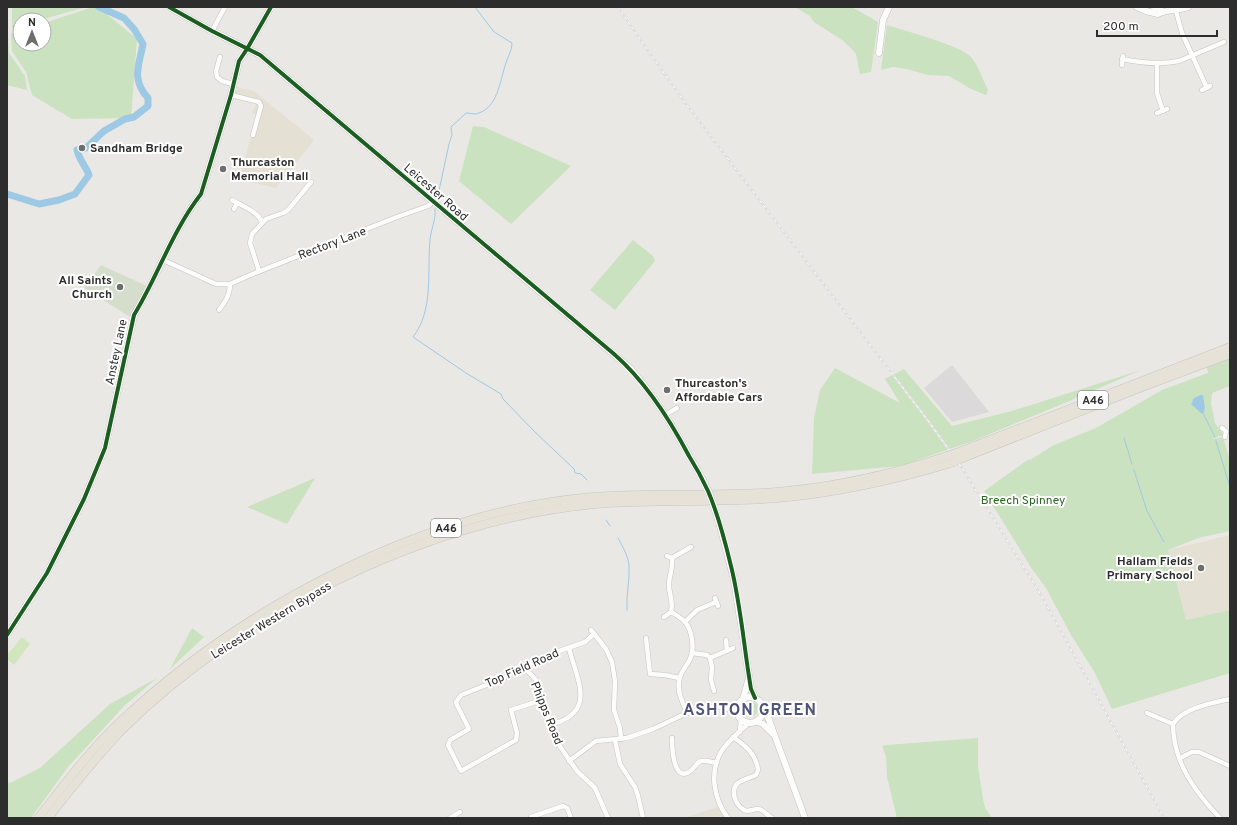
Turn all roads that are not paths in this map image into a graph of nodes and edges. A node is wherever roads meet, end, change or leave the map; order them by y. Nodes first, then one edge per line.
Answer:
1 (169, 7) edge
2 (225, 7) edge
3 (271, 7) edge
4 (889, 7) edge
5 (1137, 7) edge
6 (1154, 7) edge
7 (1188, 7) edge
8 (1176, 10) junction
9 (1162, 11) junction
10 (212, 31) junction
11 (1224, 42) dead end
12 (247, 49) junction
13 (879, 53) dead end
14 (1191, 56) junction
15 (220, 57) dead end
16 (1122, 60) dead end
17 (1157, 63) junction
18 (233, 84) junction
19 (1206, 88) dead end
20 (231, 95) junction
21 (1157, 113) dead end
22 (254, 135) dead end
23 (312, 181) dead end
24 (232, 200) dead end
25 (433, 202) junction
26 (237, 203) junction
27 (234, 209) dead end
28 (262, 222) junction
29 (163, 260) junction
30 (260, 271) junction
31 (230, 284) junction
32 (219, 310) dead end
33 (1230, 347) edge
34 (1230, 354) edge
35 (677, 408) dead end
36 (666, 417) junction
37 (1226, 429) edge
38 (1225, 436) dead end
39 (958, 456) junction
40 (949, 460) junction
41 (691, 547) dead end
42 (717, 602) dead end
43 (671, 612) junction
44 (664, 616) dead end
45 (685, 622) junction
46 (7, 635) edge
47 (646, 638) dead end
48 (726, 640) dead end
49 (569, 648) junction
50 (733, 648) dead end
51 (728, 651) junction
52 (692, 653) junction
53 (710, 658) junction
54 (524, 667) junction
55 (749, 676) junction
56 (679, 678) junction
57 (714, 692) dead end
58 (755, 698) junction
59 (1230, 699) edge
60 (542, 700) junction
61 (741, 701) junction
62 (723, 706) junction
63 (763, 707) junction
64 (687, 713) junction
65 (1146, 713) dead end
66 (740, 717) junction
67 (756, 721) junction
68 (749, 723) junction
69 (1173, 724) junction
70 (550, 725) junction
71 (740, 732) junction
72 (774, 735) junction
73 (733, 737) junction
74 (672, 738) dead end
75 (621, 739) junction
76 (615, 740) junction
77 (1180, 758) junction
78 (569, 761) junction
79 (716, 763) junction
80 (1230, 766) edge
81 (460, 812) dead end
82 (1216, 814) junction
83 (530, 817) edge
84 (38, 818) edge
85 (48, 818) edge
86 (450, 818) edge
87 (572, 818) edge
88 (608, 818) edge
89 (643, 818) edge
90 (728, 818) edge
91 (772, 818) edge
92 (805, 818) edge
93 (1211, 818) edge
94 (1220, 818) edge

1 - 10 street, Leicester Road
2 - 10 street
3 - 12 street, Anstey Lane
4 - 13 street
5 - 9 street
6 - 9 street
7 - 8 street
8 - 9 street
8 - 14 street
10 - 12 street, Leicester Road
11 - 14 street
12 - 18 street, Anstey Lane
12 - 25 street, Leicester Road
14 - 17 street
14 - 19 street
15 - 18 street
16 - 17 street
17 - 21 street
18 - 20 street, Anstey Lane
20 - 22 street
20 - 29 street, Anstey Lane
23 - 28 street
24 - 26 street
25 - 30 street, Rectory Lane
25 - 36 street, Leicester Road
26 - 27 street
26 - 28 street
28 - 30 street
29 - 31 street
29 - 46 street, Anstey Lane
30 - 31 street, Rectory Lane
31 - 32 street
33 - 39 highway, A46
34 - 39 highway, A46
35 - 36 street
36 - 55 street, Leicester Road, bridge
37 - 38 street
39 - 40 highway, A46, bridge
40 - 84 highway, Leicester Western Bypass / A46
40 - 85 highway, Leicester Western Bypass / A46
41 - 43 street
42 - 45 street
43 - 44 street
43 - 45 street
45 - 52 street
47 - 56 street
48 - 51 street
49 - 54 street, Top Field Road
49 - 70 street
49 - 75 street, Top Field Road
50 - 51 street
51 - 53 street
52 - 53 street
52 - 56 street
53 - 57 street
54 - 60 street, Phipps Road
54 - 60 street, Top Field Road
55 - 58 street, Leicester Road
55 - 61 street
56 - 64 street
58 - 61 street
58 - 63 street
59 - 69 street
60 - 70 street, Phipps Road
61 - 62 street
61 - 66 street
62 - 64 street
62 - 66 street
63 - 67 street
63 - 72 street
64 - 75 street
65 - 69 street
66 - 68 street
66 - 71 street
67 - 68 street
67 - 72 street
68 - 71 street
69 - 77 street
70 - 78 street, Phipps Road
71 - 73 street
72 - 92 street
73 - 79 street
73 - 91 street
74 - 79 street
75 - 76 street
76 - 78 street
76 - 89 street
77 - 80 street
77 - 82 street
78 - 88 street, Phipps Road
79 - 90 street
81 - 86 street
82 - 93 street
82 - 94 street
83 - 87 street

